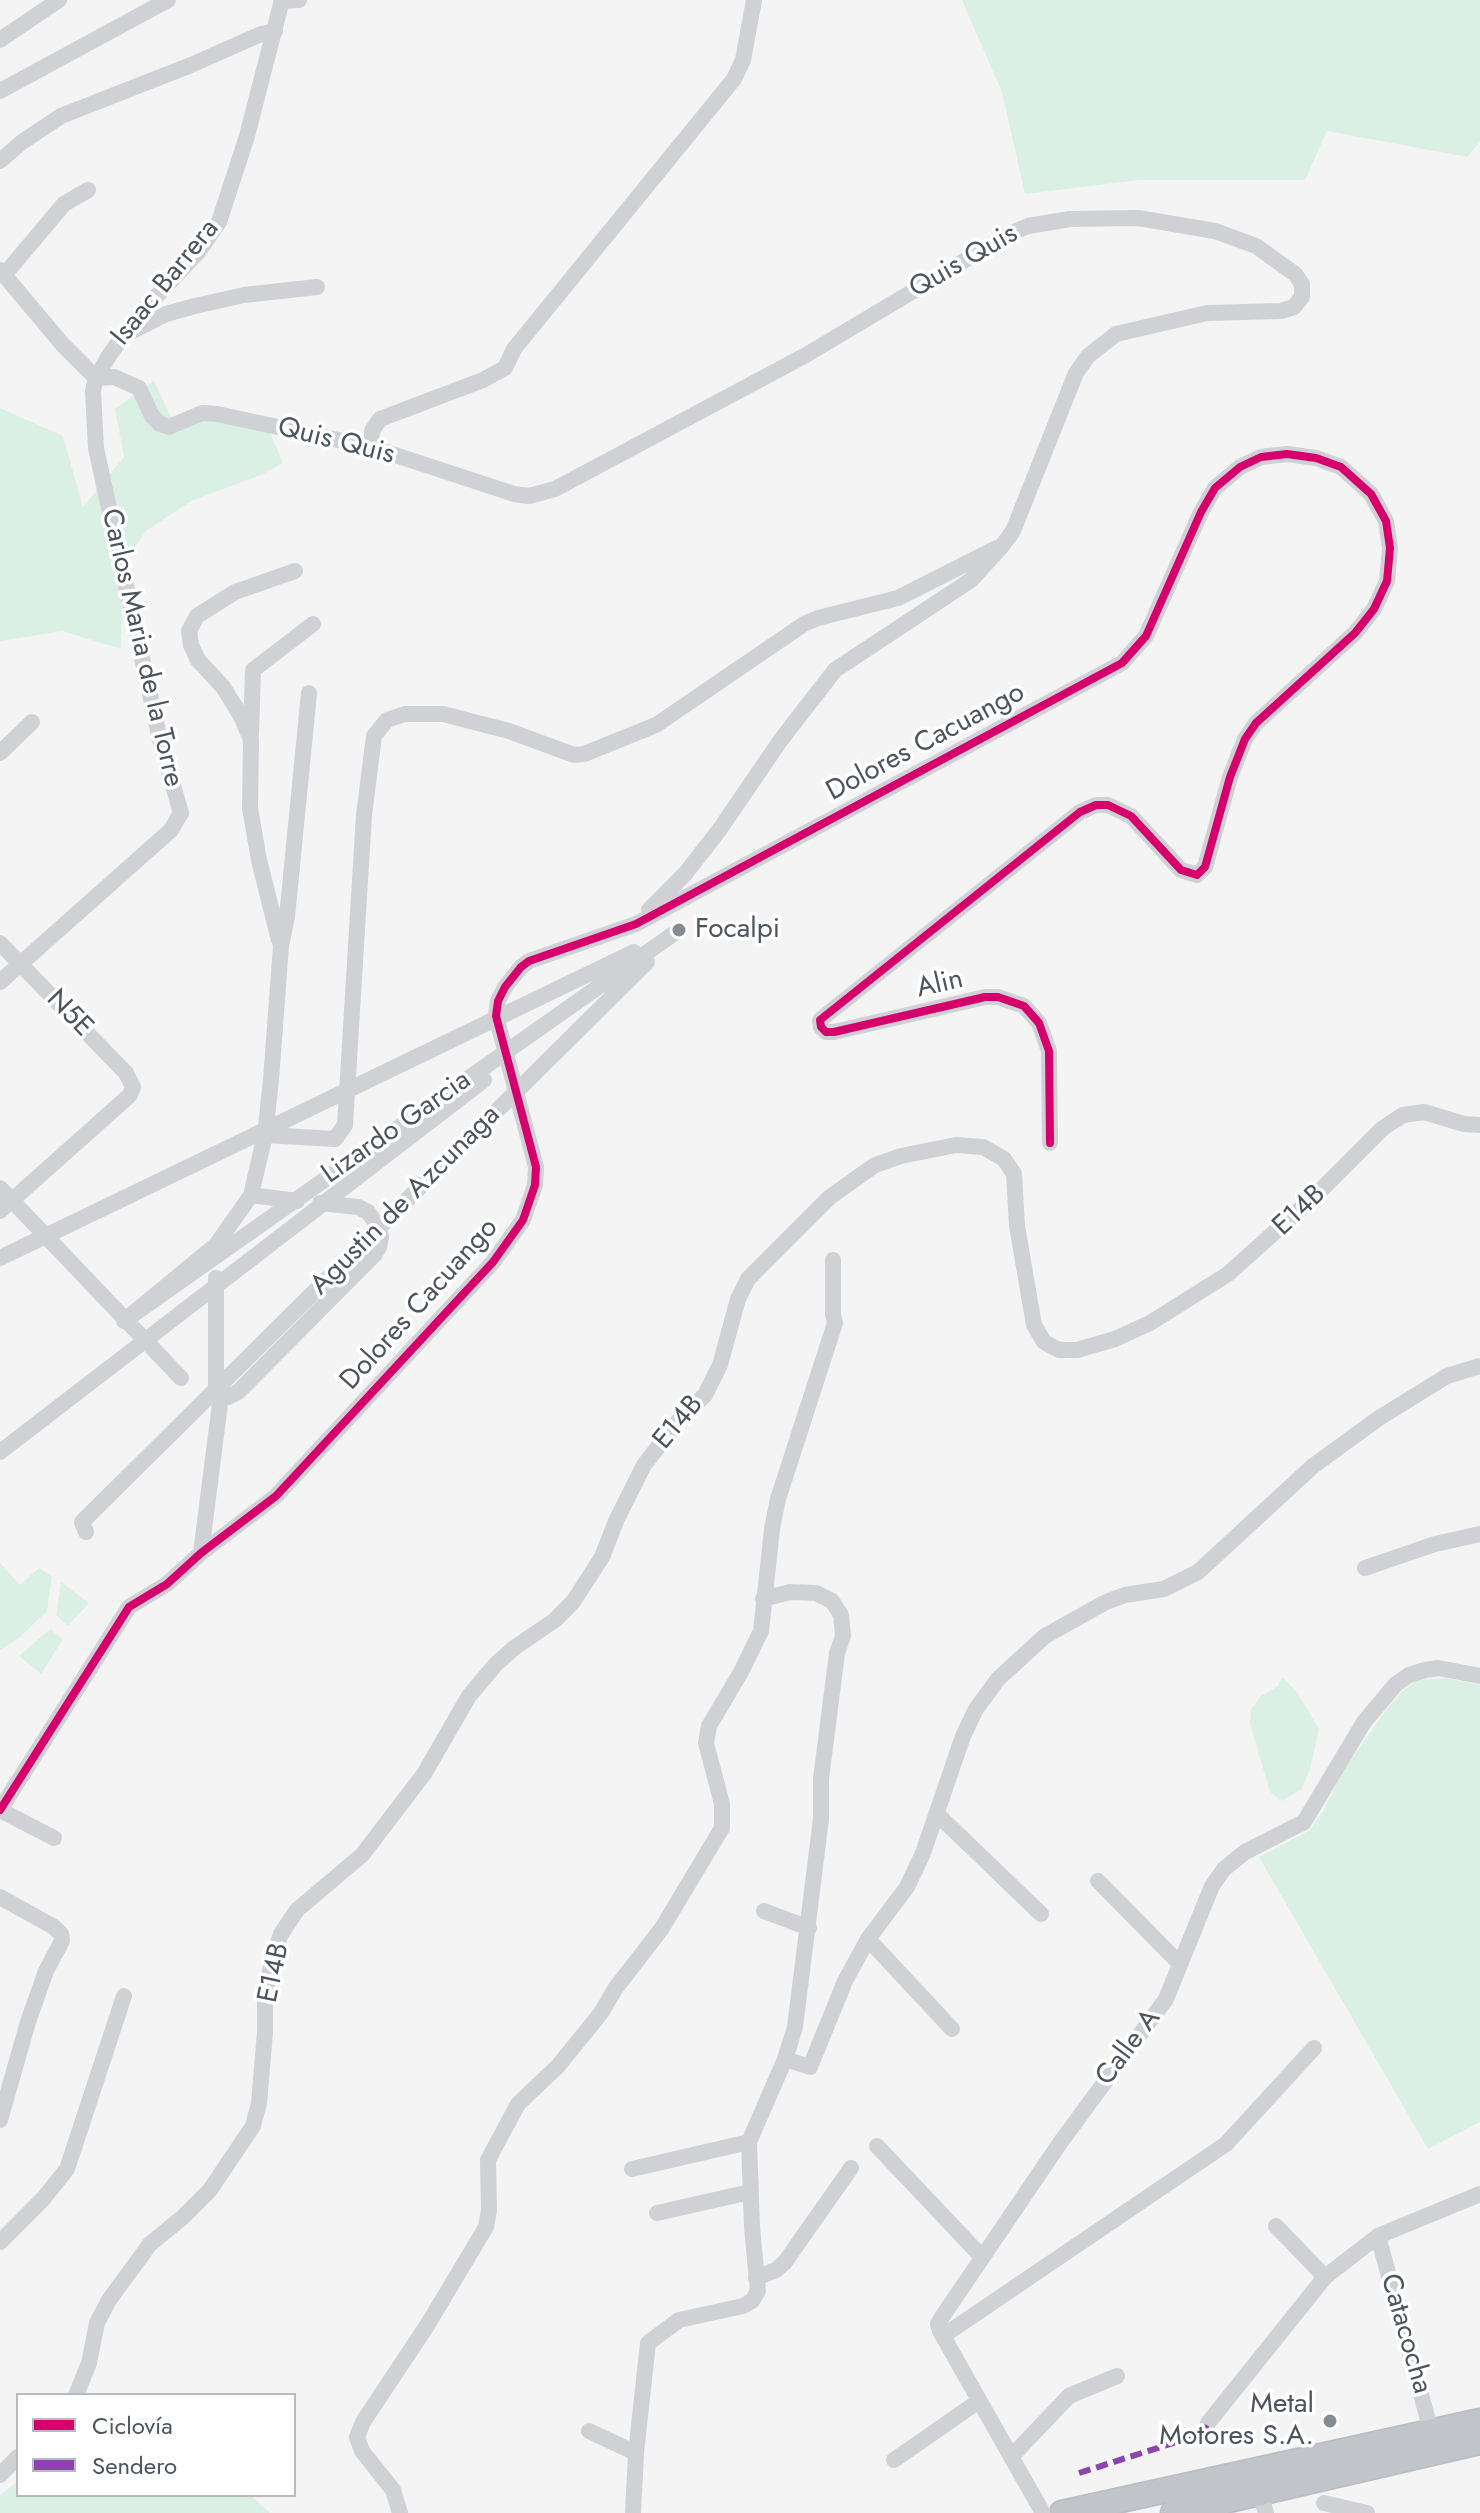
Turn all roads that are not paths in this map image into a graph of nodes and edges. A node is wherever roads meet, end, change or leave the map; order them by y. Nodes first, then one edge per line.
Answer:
1 (59, 0) edge
2 (168, 0) edge
3 (288, 0) edge
4 (754, 0) edge
5 (275, 31) junction
6 (0, 40) edge
7 (0, 91) edge
8 (0, 161) edge
9 (88, 190) dead end
10 (2, 272) edge
11 (317, 287) dead end
12 (124, 336) junction
13 (96, 378) junction
14 (371, 447) junction
15 (1002, 546) junction
16 (295, 571) dead end
17 (313, 624) dead end
18 (309, 693) dead end
19 (32, 722) dead end
20 (251, 740) junction
21 (0, 753) edge
22 (636, 924) junction
23 (679, 930) junction
24 (0, 943) edge
25 (281, 946) junction
26 (20, 964) junction
27 (0, 982) edge
28 (497, 1018) junction
29 (821, 1027) joint
30 (507, 1057) junction
31 (347, 1091) junction
32 (516, 1092) junction
33 (1480, 1125) edge
34 (265, 1133) junction
35 (1050, 1143) dead end
36 (251, 1195) junction
37 (4, 1200) edge
38 (295, 1200) junction
39 (323, 1204) junction
40 (379, 1228) junction
41 (45, 1236) junction
42 (216, 1250) junction
43 (0, 1258) edge
44 (833, 1260) dead end
45 (216, 1286) junction
46 (124, 1321) junction
47 (144, 1342) junction
48 (1480, 1366) edge
49 (181, 1378) dead end
50 (219, 1393) junction
51 (0, 1452) edge
52 (86, 1532) dead end
53 (1480, 1534) edge
54 (201, 1553) junction
55 (1365, 1568) dead end
56 (763, 1599) junction
57 (1480, 1676) edge
58 (0, 1810) edge
59 (937, 1814) junction
60 (54, 1838) dead end
61 (1098, 1881) dead end
62 (0, 1897) edge
63 (764, 1911) dead end
64 (1041, 1914) dead end
65 (809, 1928) junction
66 (868, 1939) junction
67 (1180, 1964) junction
68 (124, 1996) dead end
69 (952, 2029) dead end
70 (1314, 2048) dead end
71 (785, 2059) junction
72 (1, 2111) edge
73 (749, 2142) junction
74 (877, 2146) dead end
75 (851, 2168) dead end
76 (632, 2169) dead end
77 (750, 2192) junction
78 (1480, 2194) edge
79 (657, 2213) dead end
80 (1276, 2226) dead end
81 (1378, 2236) junction
82 (0, 2242) edge
83 (982, 2257) junction
84 (1325, 2277) junction
85 (756, 2278) junction
86 (943, 2336) junction
87 (1117, 2376) dead end
88 (77, 2393) edge
89 (979, 2401) junction
90 (1480, 2421) edge
91 (1208, 2423) dead end
92 (589, 2431) dead end
93 (1431, 2431) junction
94 (1480, 2442) edge
95 (636, 2453) junction
96 (1011, 2457) junction
97 (16, 2459) edge
98 (894, 2460) dead end
99 (0, 2475) edge
100 (1321, 2499) edge
101 (1263, 2503) edge
102 (400, 2513) edge
103 (633, 2513) edge
104 (1043, 2513) edge
105 (1062, 2513) edge
106 (1173, 2513) edge
107 (1367, 2513) edge

1 - 6 street
2 - 7 street
3 - 5 street, Isaac Barrera
4 - 14 street
5 - 8 street
5 - 12 street, Isaac Barrera
9 - 10 street
10 - 13 street, Isaac Barrera
11 - 12 street
12 - 13 street, Isaac Barrera
13 - 14 street, Quis Quis
13 - 26 street, Carlos Maria de la Torre
14 - 15 street, Quis Quis
15 - 22 street, Quis Quis
15 - 31 street, Lizardo Garcia
16 - 20 street
17 - 20 street
18 - 25 street, Lizardo Garcia
19 - 21 street
20 - 25 street
22 - 28 street, Dolores Cacuango
22 - 29 street, Dolores Cacuango
23 - 28 street
23 - 30 street, Lizardo Garcia
23 - 32 street, Agustin de Azcunaga
24 - 26 street, N5E
25 - 34 street, Lizardo Garcia
26 - 27 street, Carlos Maria de la Torre
26 - 37 street, N5E
28 - 30 street, Dolores Cacuango
28 - 31 street
29 - 35 street, Alin
30 - 32 street, Dolores Cacuango
30 - 38 street, Lizardo Garcia
30 - 39 street, Lizardo Garcia
31 - 34 street
31 - 34 street, Lizardo Garcia
32 - 40 street, Agustin de Azcunaga
32 - 54 street, Dolores Cacuango
33 - 88 street, E14B
34 - 36 street, Lizardo Garcia
34 - 41 street
36 - 38 street
36 - 42 street, Lizardo Garcia
37 - 41 street
38 - 39 street
38 - 42 street, Lizardo Garcia
39 - 40 street
39 - 45 street, Lizardo Garcia
40 - 50 street
41 - 43 street
41 - 46 street
42 - 45 street
42 - 46 street, Lizardo Garcia
44 - 56 street
45 - 47 street, Lizardo Garcia
45 - 50 street
46 - 47 street
47 - 49 street
47 - 51 street, Lizardo Garcia
48 - 59 street
50 - 52 street
50 - 54 street
53 - 55 street
54 - 58 street, Dolores Cacuango
56 - 65 street
56 - 102 street
57 - 67 street, Calle A
58 - 60 street, Dolores Cacuango
59 - 64 street
59 - 66 street
61 - 67 street
62 - 72 street
63 - 65 street
65 - 71 street
66 - 69 street
66 - 71 street
67 - 83 street, Calle A
68 - 82 street
70 - 86 street
71 - 73 street
73 - 76 street
73 - 77 street
74 - 83 street
75 - 85 street
77 - 79 street
77 - 85 street
78 - 81 street
80 - 84 street
81 - 84 street
81 - 93 street, Catacocha
83 - 86 street, Calle A
84 - 91 street
85 - 95 street
86 - 89 street
87 - 96 street
89 - 96 street
89 - 98 street
90 - 93 highway
92 - 95 street
93 - 105 highway
94 - 100 highway
95 - 103 street
96 - 104 street
97 - 99 street
100 - 101 highway
100 - 107 street
101 - 106 highway

